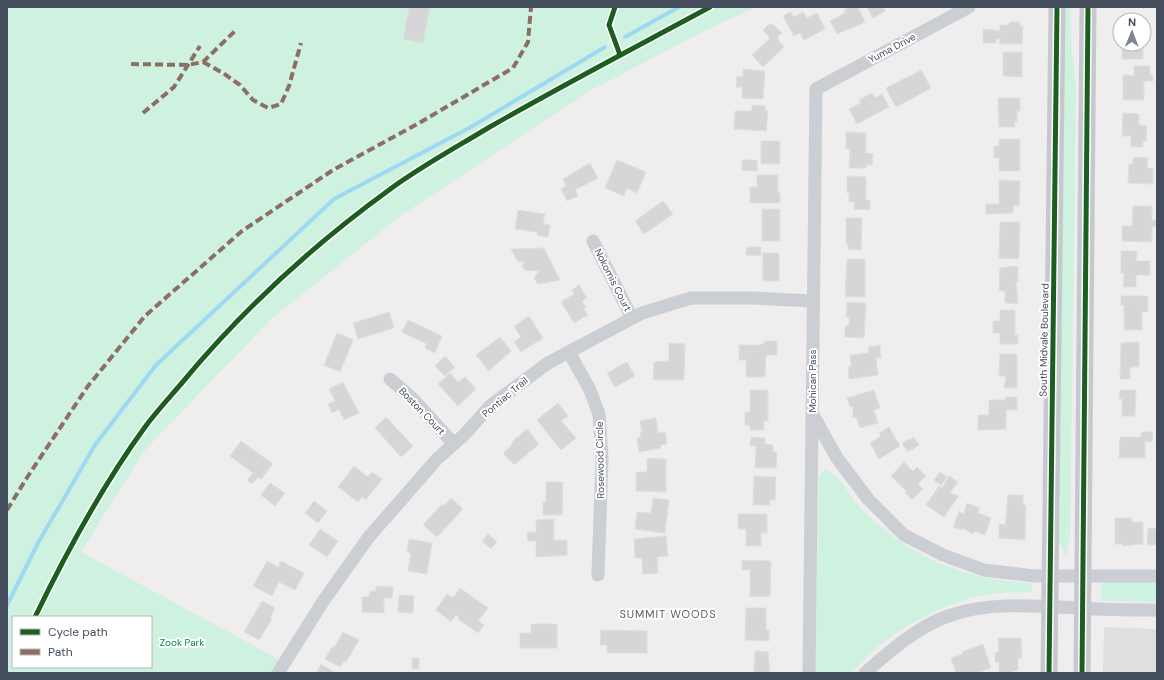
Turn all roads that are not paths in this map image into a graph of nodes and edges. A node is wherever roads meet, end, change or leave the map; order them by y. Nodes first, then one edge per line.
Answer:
1 (969, 7) edge
2 (1057, 7) edge
3 (1088, 7) edge
4 (816, 89) joint
5 (593, 241) dead end
6 (813, 301) junction
7 (632, 318) junction
8 (569, 352) junction
9 (390, 379) dead end
10 (812, 414) junction
11 (454, 444) junction
12 (598, 575) dead end
13 (1083, 575) junction
14 (1051, 576) junction
15 (1157, 576) edge
16 (1050, 607) junction
17 (1082, 608) junction
18 (1157, 610) edge
19 (278, 673) edge
20 (808, 673) edge
21 (865, 673) edge
22 (1049, 673) edge
23 (1082, 673) edge

1 - 4 street, Yuma Drive
2 - 14 main road, South Midvale Boulevard
3 - 13 main road
4 - 6 street, Mohican Pass
5 - 7 street, Nokomis Court
6 - 7 street, Pontiac Trail
6 - 10 street, Mohican Pass
7 - 8 street, Pontiac Trail
8 - 11 street, Pontiac Trail
8 - 12 street, Rosewood Circle
9 - 11 street, Boston Court
10 - 14 street
10 - 20 street, Mohican Pass
11 - 19 street, Pontiac Trail
13 - 14 street
13 - 15 street
13 - 17 main road
14 - 16 main road, South Midvale Boulevard
16 - 17 street
16 - 21 street
16 - 22 main road, South Midvale Boulevard
17 - 18 street
17 - 23 main road

